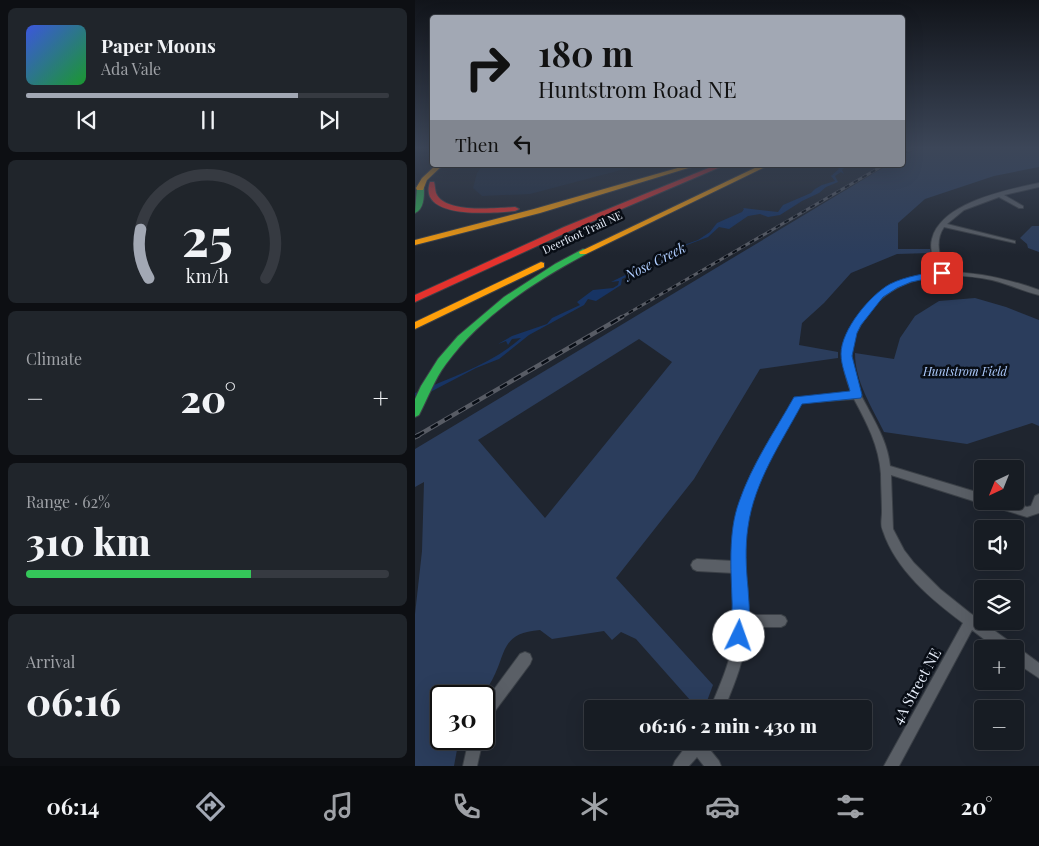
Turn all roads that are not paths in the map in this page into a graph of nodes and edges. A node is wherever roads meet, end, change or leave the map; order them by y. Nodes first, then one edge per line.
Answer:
1 (432, 184) edge
2 (626, 184) edge
3 (632, 184) edge
4 (674, 184) edge
5 (718, 184) edge
6 (726, 184) edge
7 (1039, 185) edge
8 (418, 191) edge
9 (1000, 195) junction
10 (1021, 207) dead end
11 (415, 211) edge
12 (941, 224) junction
13 (1013, 242) dead end
14 (415, 243) edge
15 (942, 273) junction
16 (1039, 293) edge
17 (415, 299) edge
18 (415, 326) edge
19 (857, 395) junction
20 (415, 412) edge
21 (885, 469) junction
22 (974, 495) edge
23 (1039, 499) edge
24 (1020, 510) edge
25 (697, 565) dead end
26 (739, 567) junction
27 (741, 621) junction
28 (781, 621) dead end
29 (970, 622) junction
30 (995, 640) edge
31 (525, 659) dead end
32 (1024, 660) edge
33 (1039, 671) edge
34 (495, 699) edge
35 (721, 700) edge
36 (474, 750) edge
37 (693, 750) edge
38 (703, 750) edge
39 (470, 766) edge
40 (680, 766) edge
41 (713, 766) edge
42 (891, 766) edge

1 - 2 main road
3 - 14 main road
4 - 17 main road, Deerfoot Trail NE
5 - 18 main road, Deerfoot Trail NE
6 - 20 main road
7 - 9 street
8 - 11 main road
9 - 10 street
9 - 12 street
12 - 13 street
12 - 15 street
15 - 16 street
15 - 19 street
19 - 21 street
19 - 26 street
21 - 22 street
21 - 29 street
23 - 24 street
25 - 26 street
26 - 27 street
27 - 28 street
27 - 35 street
29 - 30 street
29 - 42 street, 4A Street NE
31 - 34 street
32 - 33 street
36 - 39 street
37 - 40 street
38 - 41 street

